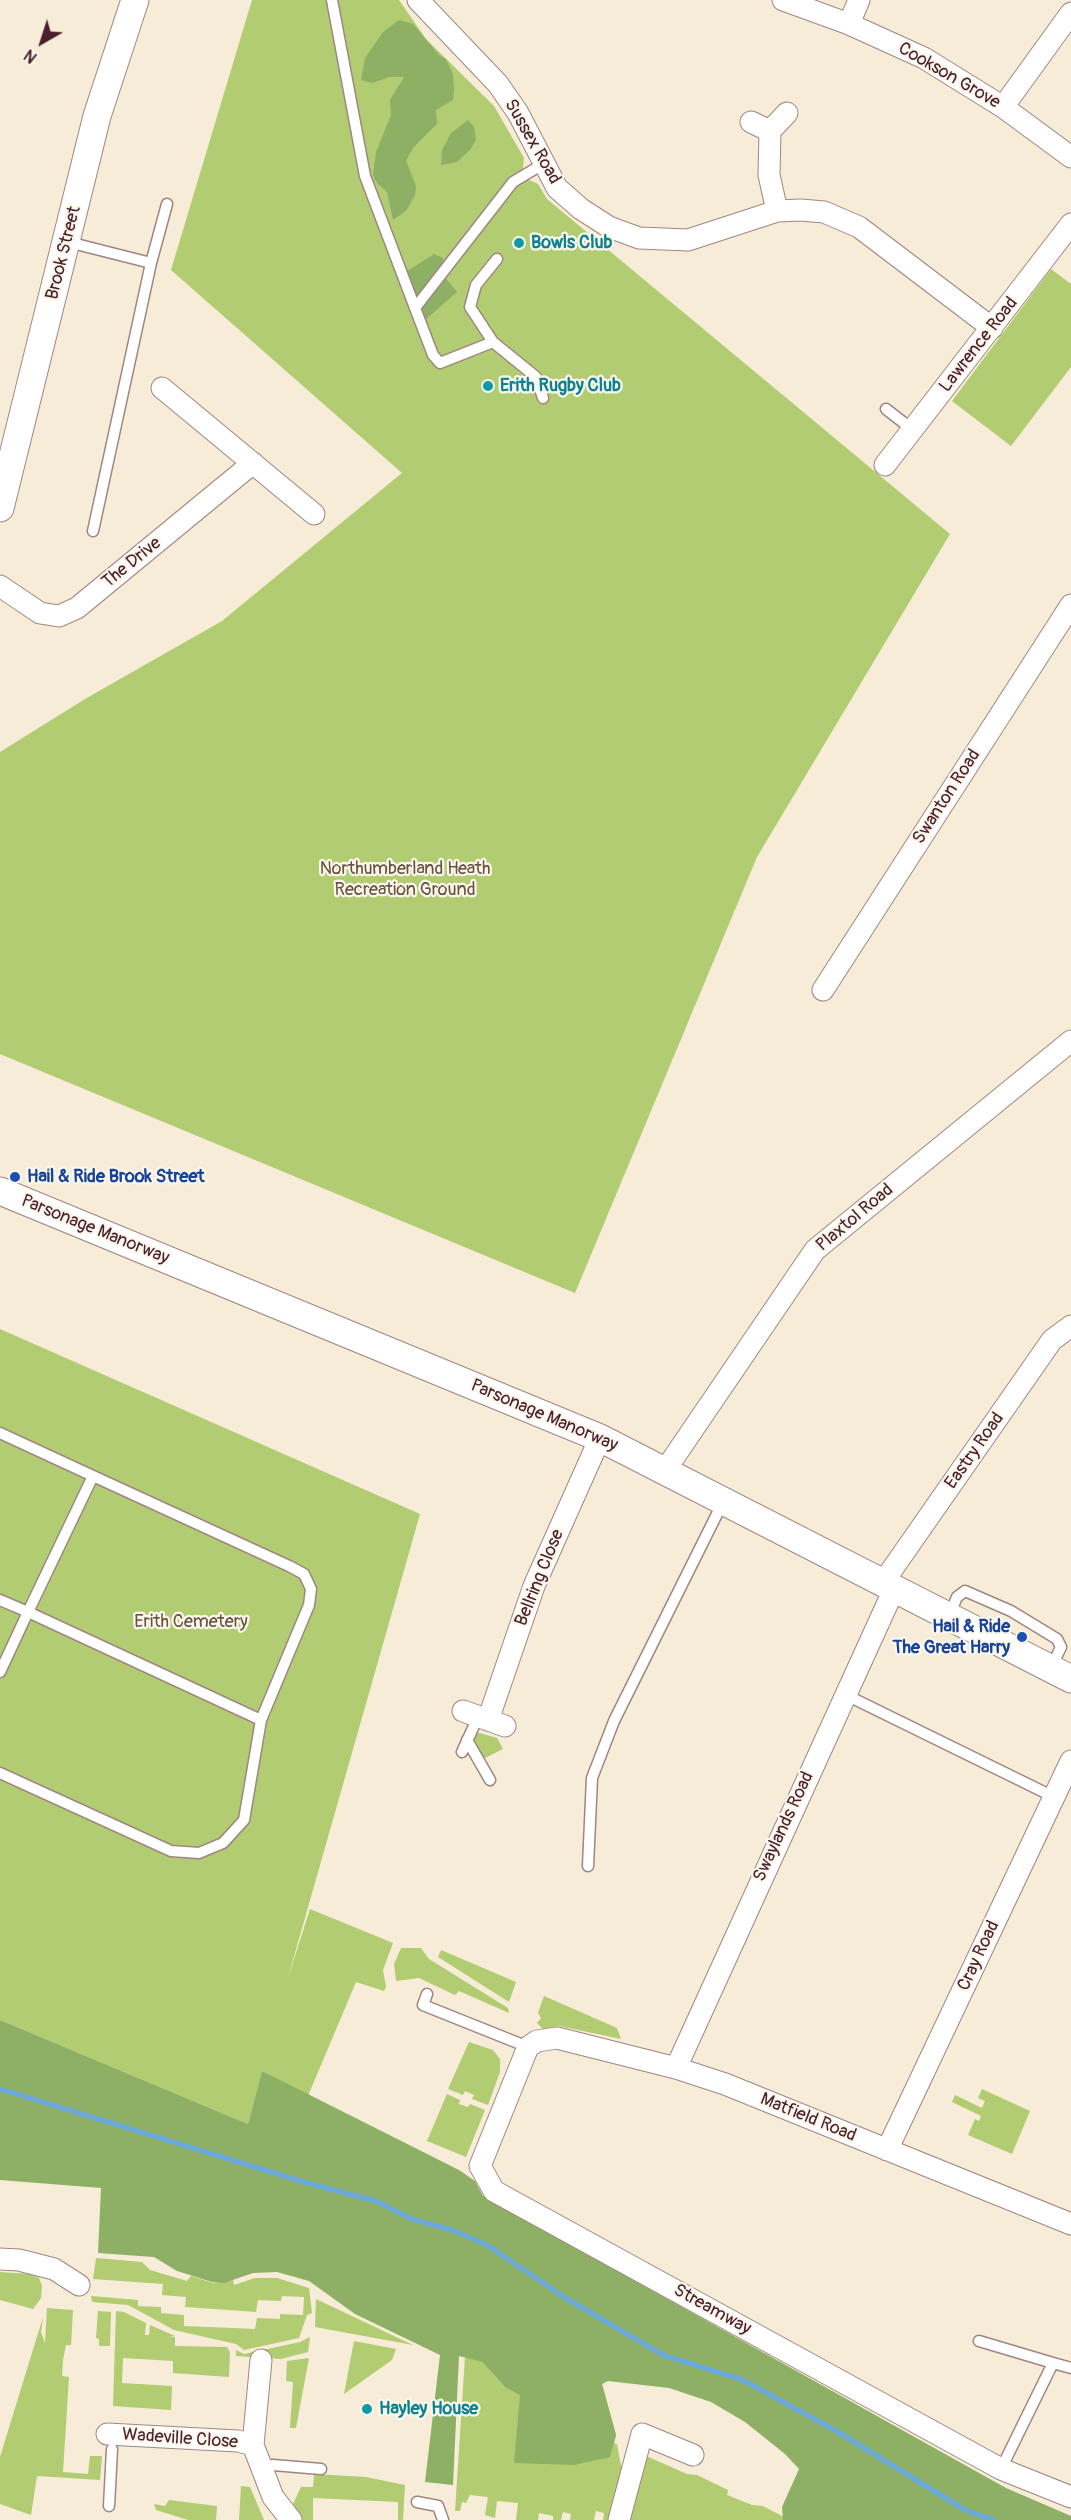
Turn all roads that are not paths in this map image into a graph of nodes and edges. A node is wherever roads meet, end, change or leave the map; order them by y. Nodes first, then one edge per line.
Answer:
1 (135, 0) edge
2 (332, 0) edge
3 (418, 0) edge
4 (783, 0) edge
5 (859, 0) edge
6 (1071, 13) edge
7 (849, 24) junction
8 (1003, 107) junction
9 (787, 113) dead end
10 (1071, 157) edge
11 (543, 164) junction
12 (167, 204) dead end
13 (777, 212) junction
14 (1071, 224) edge
15 (68, 242) junction
16 (497, 259) dead end
17 (151, 262) junction
18 (415, 308) junction
19 (992, 328) junction
20 (494, 342) junction
21 (162, 388) dead end
22 (543, 398) dead end
23 (886, 409) dead end
24 (913, 430) junction
25 (253, 463) junction
26 (885, 465) dead end
27 (0, 508) edge
28 (314, 513) dead end
29 (93, 531) dead end
30 (0, 586) edge
31 (1068, 614) edge
32 (823, 990) dead end
33 (1071, 1041) edge
34 (0, 1191) edge
35 (1071, 1326) edge
36 (0, 1433) edge
37 (600, 1438) junction
38 (666, 1469) junction
39 (93, 1476) junction
40 (723, 1502) junction
41 (889, 1584) junction
42 (0, 1600) edge
43 (28, 1612) junction
44 (1071, 1640) edge
45 (1061, 1665) edge
46 (0, 1672) edge
47 (844, 1694) junction
48 (483, 1719) joint
49 (261, 1720) junction
50 (467, 1740) junction
51 (462, 1752) dead end
52 (1071, 1761) edge
53 (0, 1773) edge
54 (490, 1780) dead end
55 (1054, 1797) junction
56 (588, 1866) dead end
57 (427, 1994) dead end
58 (532, 2044) junction
59 (676, 2068) junction
60 (887, 2150) junction
61 (1071, 2224) edge
62 (0, 2259) edge
63 (79, 2285) dead end
64 (978, 2341) dead end
65 (261, 2360) dead end
66 (1053, 2363) junction
67 (1071, 2368) edge
68 (110, 2441) joint
69 (253, 2445) junction
70 (693, 2455) dead end
71 (261, 2467) junction
72 (321, 2469) dead end
73 (1001, 2469) junction
74 (1071, 2497) edge
75 (417, 2502) dead end
76 (109, 2506) dead end
77 (291, 2520) edge
78 (443, 2520) edge
79 (619, 2520) edge

1 - 15 street, Brook Street
2 - 18 lane
3 - 11 street, Sussex Road
4 - 7 street, Cookson Grove
5 - 7 street
6 - 8 street
7 - 8 street, Cookson Grove
8 - 10 street, Cookson Grove
9 - 13 street
11 - 13 street, Sussex Road
11 - 18 lane
12 - 17 lane
13 - 19 street, Sussex Road
14 - 19 street, Lawrence Road
15 - 17 lane
15 - 27 street, Brook Street
16 - 20 lane
17 - 29 lane
18 - 20 lane
19 - 24 street, Lawrence Road
20 - 22 lane
21 - 25 street
23 - 24 lane
24 - 26 street, Lawrence Road
25 - 28 street
25 - 30 street, The Drive
31 - 32 street, Swanton Road
33 - 38 street, Plaxtol Road
34 - 37 street, Parsonage Manorway
35 - 41 street, Eastry Road
36 - 39 lane
37 - 38 street, Parsonage Manorway
37 - 48 street, Bellring Close
38 - 40 street, Parsonage Manorway
39 - 43 lane
39 - 49 lane
40 - 41 street, Parsonage Manorway
40 - 56 lane
41 - 45 street, Parsonage Manorway
41 - 47 street, Swaylands Road
42 - 43 lane
43 - 46 lane
43 - 49 lane
44 - 45 lane
47 - 55 lane
47 - 59 street, Swaylands Road
48 - 50 lane
49 - 53 lane
50 - 51 lane
50 - 54 lane
52 - 55 street, Cray Road
55 - 60 street, Cray Road
57 - 58 lane
58 - 59 street, Matfield Road
58 - 73 street, Streamway
59 - 60 street, Matfield Road
60 - 61 street, Matfield Road
62 - 63 street
64 - 66 lane
65 - 69 street, Wadeville Close
66 - 67 lane
66 - 73 lane
68 - 69 street, Wadeville Close
68 - 76 lane, Wadeville Close
69 - 71 street, Wadeville Close
70 - 79 street
71 - 72 lane
71 - 77 street, Wadeville Close
73 - 74 street, Streamway
75 - 78 lane

